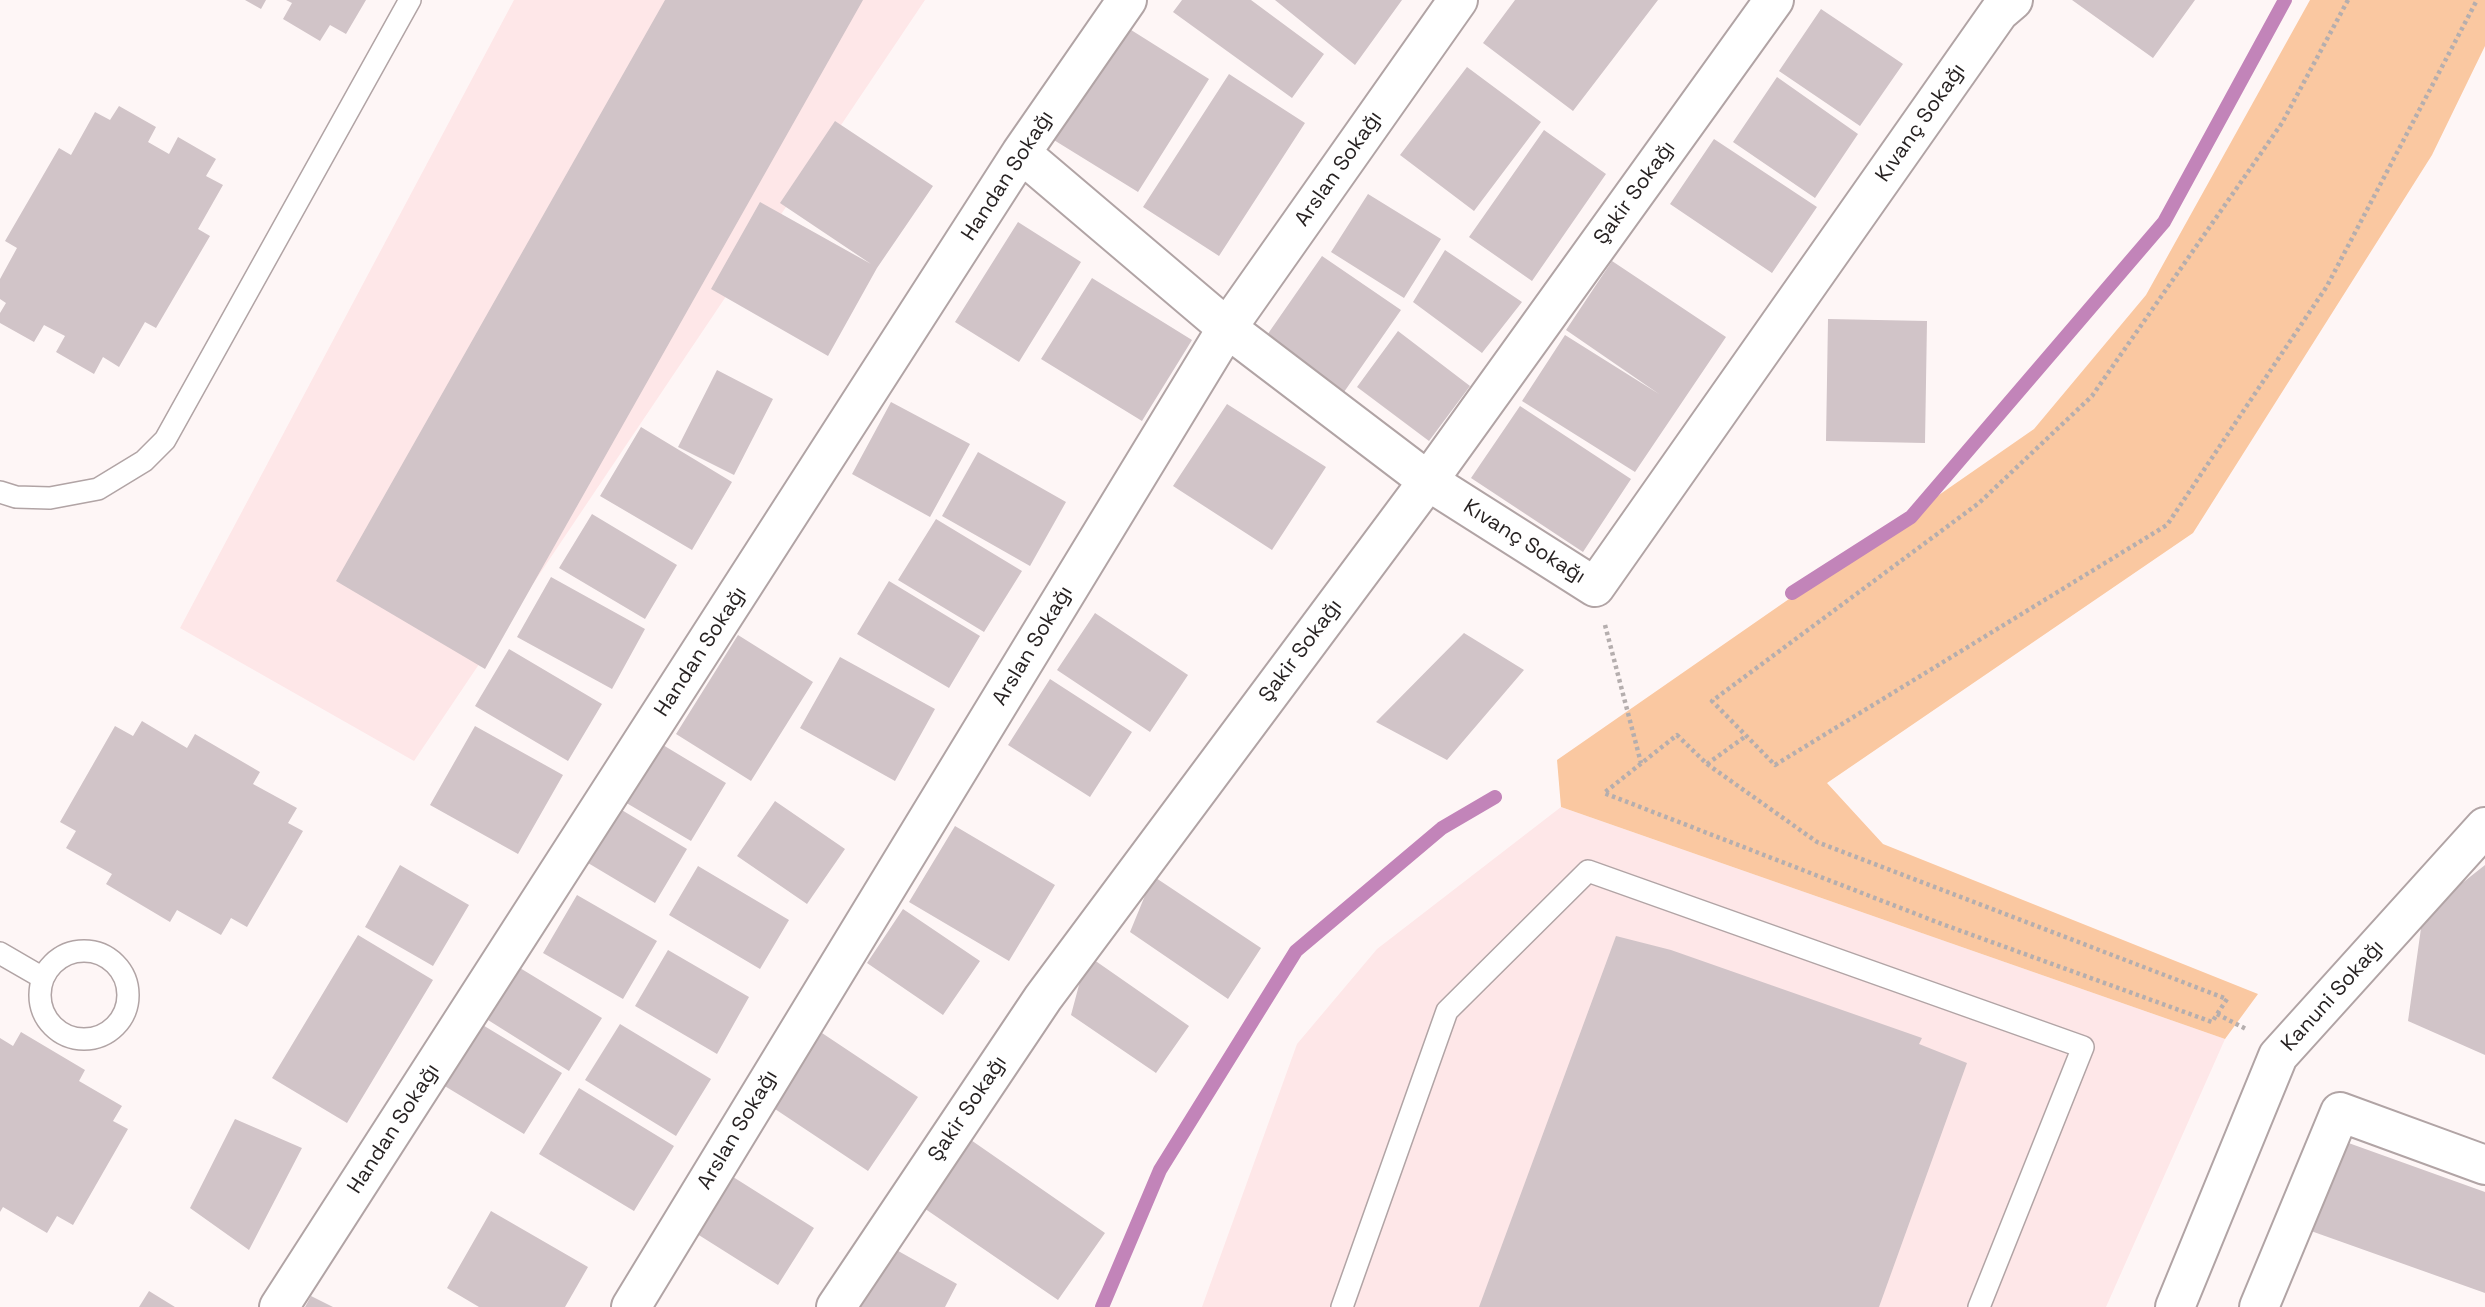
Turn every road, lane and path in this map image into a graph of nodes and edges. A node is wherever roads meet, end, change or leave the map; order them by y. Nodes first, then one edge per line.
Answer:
1 (410, 0) edge
2 (1127, 0) edge
3 (1458, 0) edge
4 (1774, 0) edge
5 (2013, 0) edge
6 (2348, 0) edge
7 (2477, 0) edge
8 (1021, 153) junction
9 (1227, 328) junction
10 (1428, 481) junction
11 (0, 492) edge
12 (1595, 587) junction
13 (1746, 736) junction
14 (1641, 763) junction
15 (1707, 764) junction
16 (2485, 827) edge
17 (0, 953) edge
18 (43, 978) junction
19 (2485, 1165) edge
20 (2188, 1303) edge
21 (279, 1307) edge
22 (631, 1307) edge
23 (836, 1307) edge
24 (1342, 1307) edge
25 (1979, 1307) edge
26 (2259, 1307) edge

1 - 11 lane
2 - 8 street, Handan Sokağı
3 - 9 street, Arslan Sokağı
4 - 10 street, Şakir Sokağı
5 - 12 street, Kıvanç Sokağı
6 - 13 path
7 - 13 path
8 - 9 street, Kıvanç Sokağı
8 - 21 street, Handan Sokağı
9 - 10 street, Kıvanç Sokağı
9 - 22 street, Arslan Sokağı
10 - 12 street, Kıvanç Sokağı
10 - 23 street, Şakir Sokağı
12 - 14 path
13 - 15 path
14 - 15 path
14 - 15 path
16 - 20 street, Kanuni Sokağı
17 - 18 lane
18 - 18 lane
19 - 26 street
24 - 25 lane

